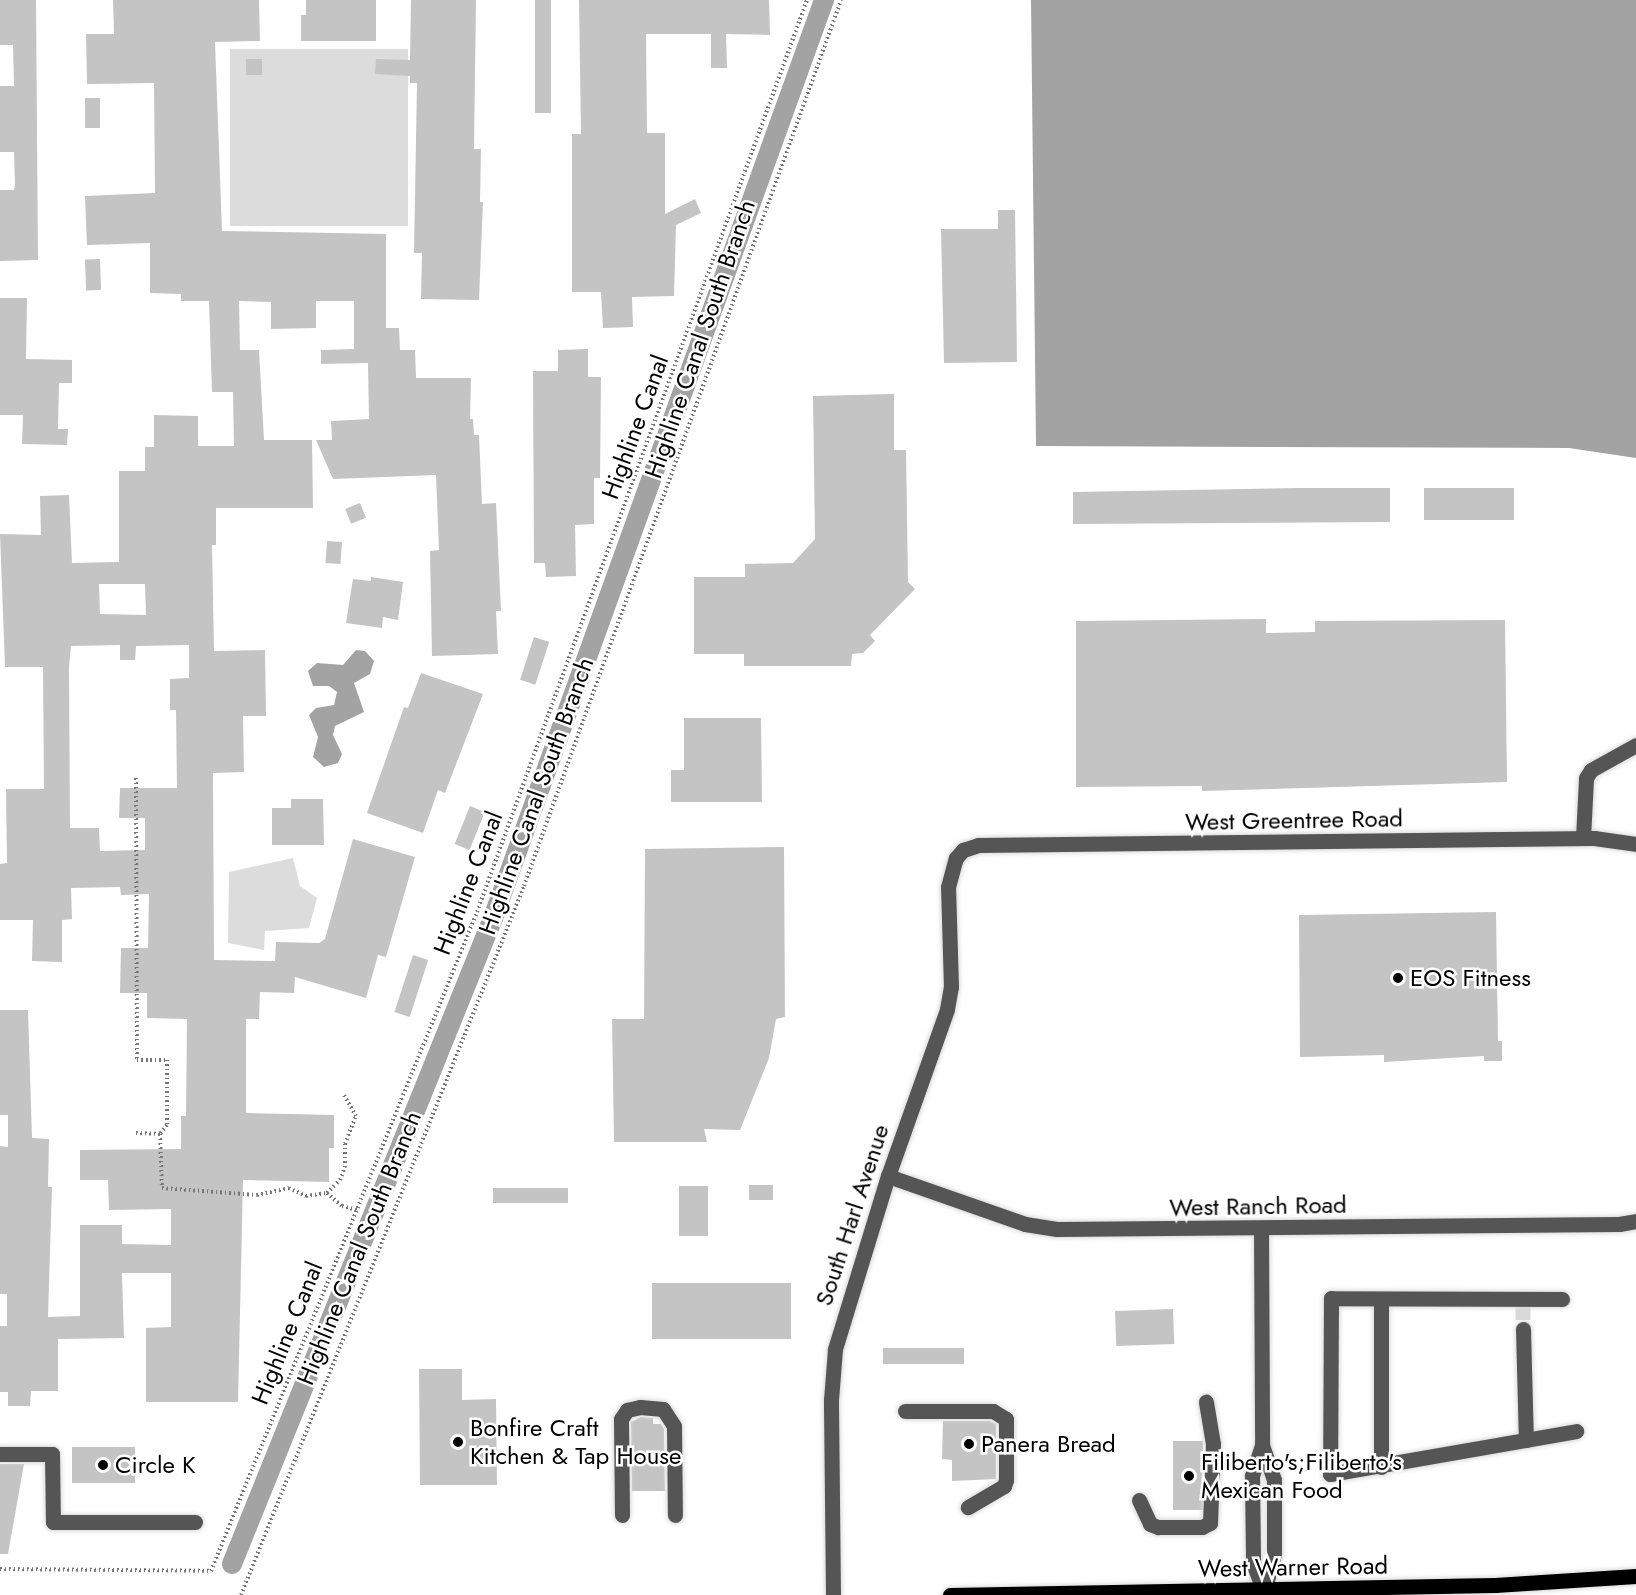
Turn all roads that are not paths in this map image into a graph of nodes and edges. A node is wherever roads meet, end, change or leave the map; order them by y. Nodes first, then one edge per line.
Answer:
1 (1636, 745) edge
2 (1583, 838) junction
3 (1636, 844) edge
4 (956, 858) joint
5 (888, 1176) junction
6 (1636, 1221) edge
7 (1261, 1228) junction
8 (1381, 1299) junction
9 (1562, 1299) dead end
10 (1523, 1329) tunnel mouth
11 (1206, 1402) dead end
12 (905, 1411) dead end
13 (1576, 1431) dead end
14 (1526, 1440) junction
15 (1262, 1445) junction
16 (0, 1454) edge
17 (1381, 1467) junction
18 (1139, 1500) dead end
19 (968, 1507) dead end
20 (622, 1515) dead end
21 (675, 1515) dead end
22 (195, 1522) dead end
23 (1636, 1576) edge
24 (1532, 1589) edge
25 (1264, 1591) junction
26 (833, 1595) edge
27 (950, 1595) edge

1 - 2 street
2 - 3 street, West Greentree Road
2 - 4 street, West Greentree Road
4 - 5 street, South Harl Avenue
5 - 7 street, West Ranch Road
5 - 26 street, South Harl Avenue
6 - 7 street, West Ranch Road
7 - 15 street
8 - 9 street
8 - 17 street
8 - 17 street
10 - 14 street
11 - 18 street
12 - 19 street
13 - 14 street
14 - 17 street
15 - 25 street
15 - 25 street
16 - 22 street
20 - 21 street
23 - 24 main road, West Warner Road
24 - 25 main road, West Warner Road
25 - 27 main road, West Warner Road

